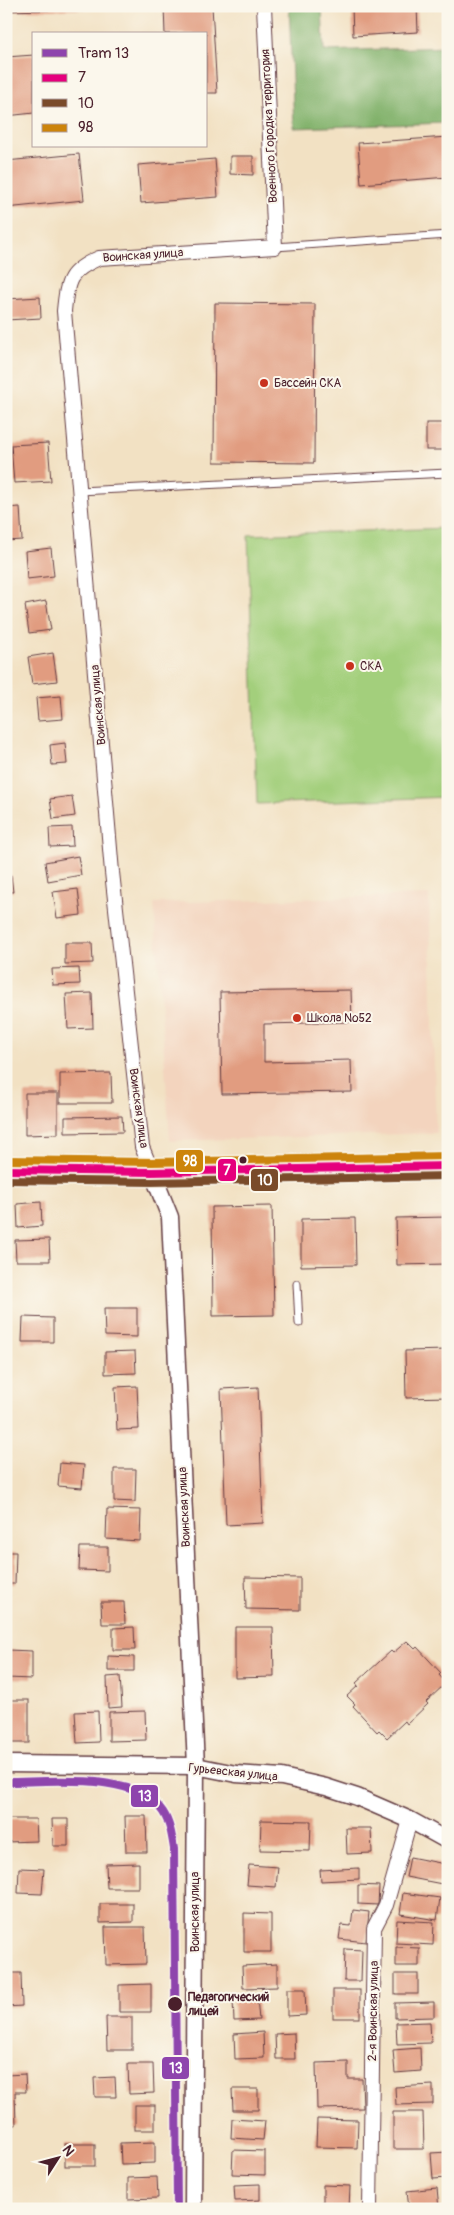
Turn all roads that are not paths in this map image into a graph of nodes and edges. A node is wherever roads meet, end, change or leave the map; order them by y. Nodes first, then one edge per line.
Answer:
1 (264, 6) edge
2 (448, 235) edge
3 (275, 246) junction
4 (448, 473) edge
5 (79, 491) junction
6 (448, 1166) edge
7 (6, 1170) edge
8 (152, 1172) junction
9 (297, 1284) dead end
10 (299, 1323) dead end
11 (6, 1764) edge
12 (196, 1766) junction
13 (410, 1820) junction
14 (448, 1841) edge
15 (193, 2209) edge
16 (370, 2209) edge

1 - 3 street, Военного Городка территория
2 - 3 lane
3 - 5 street, Воинская улица
4 - 5 lane
5 - 8 street, Воинская улица
6 - 8 main road
7 - 8 main road
8 - 12 street, Воинская улица
9 - 10 lane
11 - 12 street, Гурьевская улица
12 - 13 street, Гурьевская улица
12 - 15 street, Воинская улица
13 - 14 street, Гурьевская улица
13 - 16 street, 2-я Воинская улица

